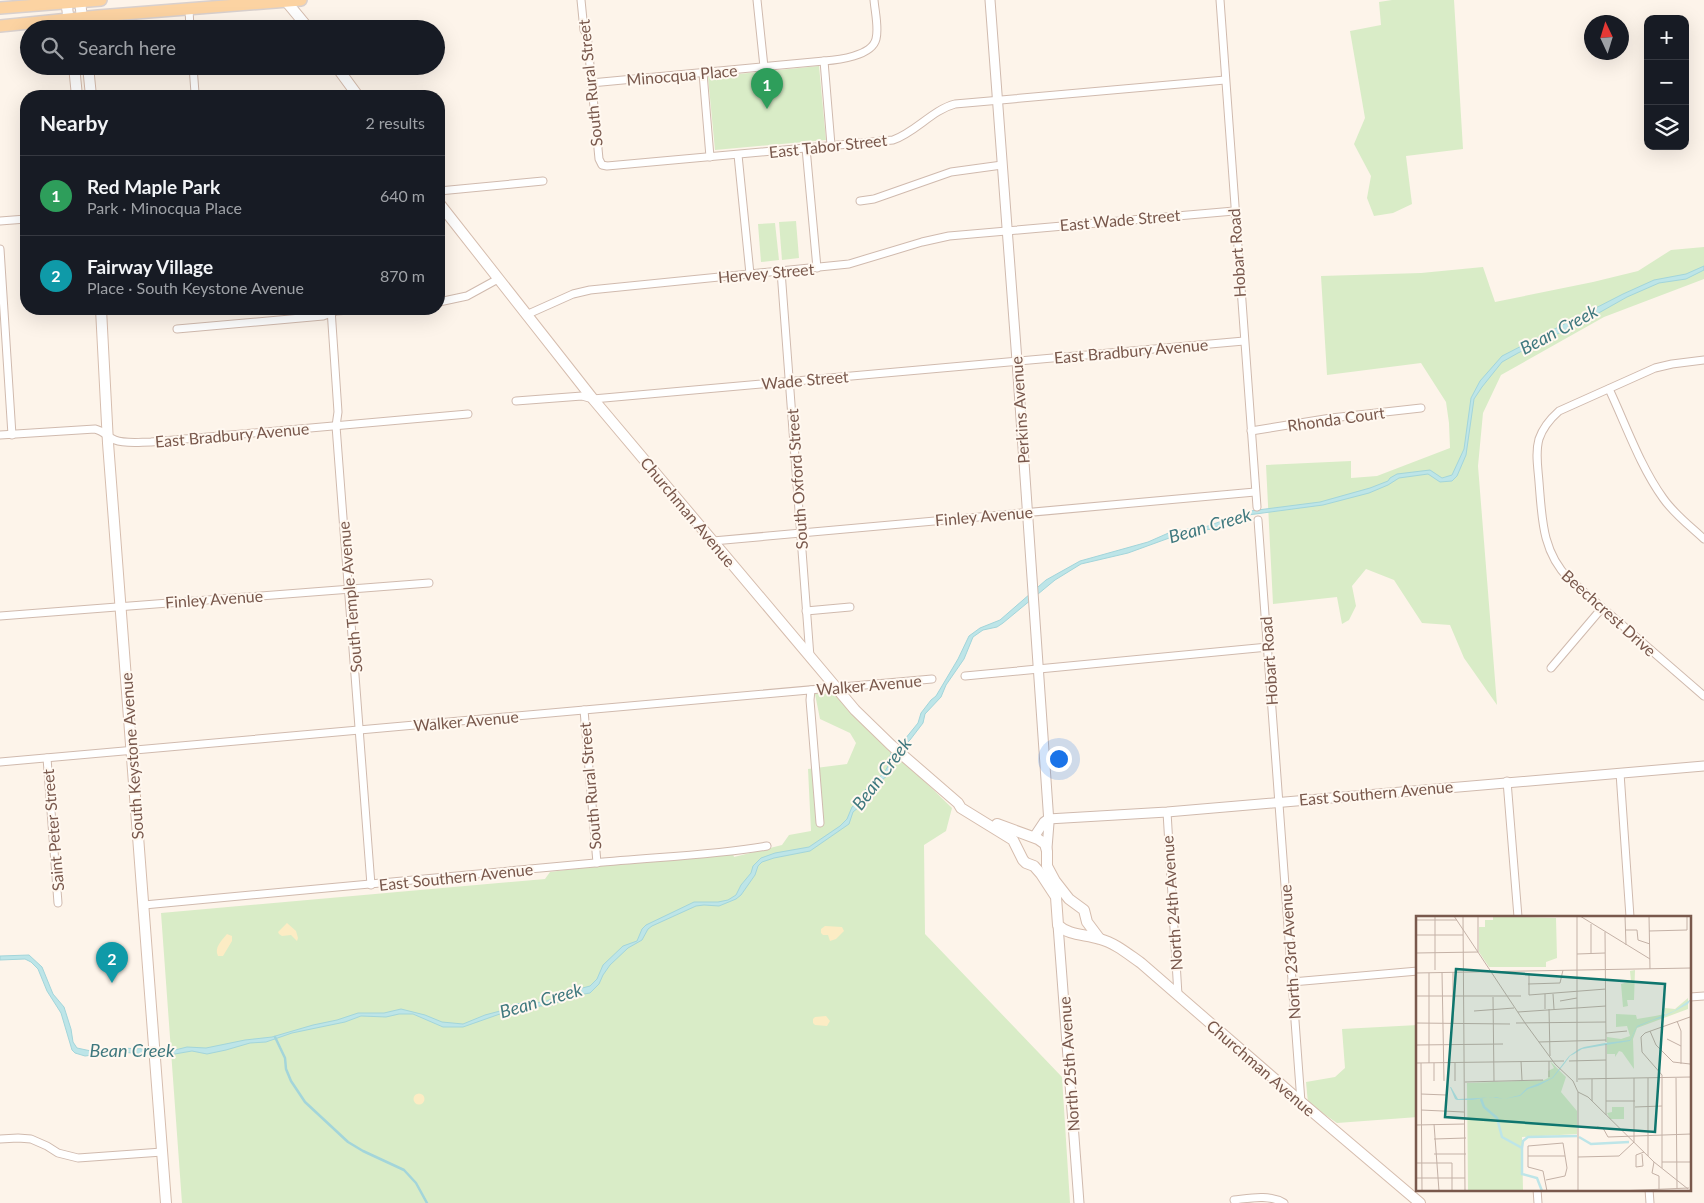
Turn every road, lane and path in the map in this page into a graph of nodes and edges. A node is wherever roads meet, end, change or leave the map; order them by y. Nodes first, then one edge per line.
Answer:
1 (101, 0) edge
2 (301, 0) edge
3 (581, 0) edge
4 (758, 0) edge
5 (874, 0) edge
6 (990, 0) edge
7 (1220, 0) edge
8 (66, 1) edge
9 (80, 1) edge
10 (286, 1) edge
11 (0, 8) edge
12 (189, 9) junction
13 (68, 20) edge
14 (83, 20) edge
15 (106, 20) edge
16 (190, 20) edge
17 (302, 20) edge
18 (20, 25) edge
19 (0, 26) edge
20 (824, 61) junction
21 (764, 67) junction
22 (703, 73) junction
23 (75, 75) edge
24 (89, 75) edge
25 (194, 75) edge
26 (343, 75) edge
27 (1225, 80) junction
28 (591, 83) junction
29 (76, 90) edge
30 (90, 90) edge
31 (195, 90) edge
32 (354, 90) edge
33 (997, 100) junction
34 (831, 145) junction
35 (806, 148) junction
36 (738, 155) junction
37 (710, 157) junction
38 (602, 165) joint
39 (1002, 165) junction
40 (543, 181) dead end
41 (445, 190) edge
42 (860, 201) dead end
43 (445, 210) edge
44 (1234, 210) junction
45 (20, 219) edge
46 (0, 221) edge
47 (1007, 230) junction
48 (0, 249) edge
49 (817, 268) junction
50 (781, 271) junction
51 (750, 274) junction
52 (498, 279) junction
53 (445, 301) edge
54 (101, 315) edge
55 (325, 315) edge
56 (331, 315) edge
57 (526, 316) junction
58 (176, 329) dead end
59 (1244, 341) junction
60 (1704, 360) edge
61 (1017, 361) junction
62 (789, 381) junction
63 (1609, 388) junction
64 (593, 399) junction
65 (516, 400) dead end
66 (1421, 408) dead end
67 (468, 414) dead end
68 (336, 426) junction
69 (1251, 431) junction
70 (12, 435) junction
71 (107, 435) junction
72 (0, 436) edge
73 (1255, 492) junction
74 (1257, 506) dead end
75 (1028, 512) junction
76 (1258, 520) dead end
77 (801, 533) junction
78 (1704, 539) edge
79 (713, 541) junction
80 (429, 582) dead end
81 (349, 588) junction
82 (120, 606) junction
83 (850, 607) dead end
84 (1602, 608) junction
85 (806, 611) junction
86 (0, 616) edge
87 (1268, 647) junction
88 (810, 657) junction
89 (1551, 668) dead end
90 (1039, 670) junction
91 (965, 676) dead end
92 (932, 679) dead end
93 (836, 688) junction
94 (811, 690) junction
95 (1704, 696) edge
96 (584, 710) junction
97 (358, 730) junction
98 (131, 751) junction
99 (47, 758) junction
100 (0, 762) edge
101 (1704, 766) edge
102 (1620, 773) junction
103 (1507, 781) junction
104 (1279, 802) junction
105 (958, 803) junction
106 (1167, 812) junction
107 (1048, 820) junction
108 (820, 823) dead end
109 (1033, 837) junction
110 (767, 846) dead end
111 (1047, 848) junction
112 (1020, 852) junction
113 (1046, 858) junction
114 (597, 863) junction
115 (1034, 866) junction
116 (371, 885) junction
117 (58, 903) dead end
118 (144, 905) junction
119 (1518, 916) edge
120 (1630, 916) edge
121 (1085, 918) junction
122 (1058, 926) junction
123 (1073, 933) junction
124 (1098, 938) junction
125 (1416, 971) edge
126 (1292, 982) junction
127 (1178, 995) junction
128 (1301, 1102) junction
129 (0, 1139) edge
130 (162, 1152) junction
131 (1537, 1190) edge
132 (1649, 1190) edge
133 (1234, 1200) dead end
134 (166, 1203) edge
135 (1079, 1203) edge
136 (1284, 1203) edge
137 (1420, 1203) edge
138 (1538, 1203) edge
139 (1650, 1203) edge

1 - 9 main road
2 - 10 main road
3 - 28 street, South Rural Street
4 - 21 street
5 - 20 street, Minocqua Place
6 - 33 street, Perkins Avenue
7 - 27 street, Hobart Road
8 - 9 main road
8 - 11 main road
8 - 13 main road
9 - 14 main road
10 - 12 main road
10 - 17 main road
12 - 15 main road
12 - 16 street
18 - 19 main road
20 - 21 street, Minocqua Place
20 - 34 street
21 - 22 street, Minocqua Place
22 - 28 street, Minocqua Place
22 - 37 street
23 - 29 main road
24 - 30 main road
25 - 31 street
26 - 32 main road
27 - 33 street, East Tabor Street
27 - 44 street, Hobart Road
28 - 38 street, South Rural Street
33 - 34 street, East Tabor Street
33 - 39 street, Perkins Avenue
34 - 35 street, East Tabor Street
35 - 36 street, East Tabor Street
35 - 49 street
36 - 37 street, East Tabor Street
36 - 51 street
37 - 38 street, East Tabor Street
39 - 42 street
39 - 47 street, Perkins Avenue
40 - 41 street
43 - 52 main road, Churchman Avenue
44 - 47 street, East Wade Street
44 - 59 street, Hobart Road
45 - 46 street
47 - 49 street, Hervey Street
47 - 61 street, Perkins Avenue
48 - 70 street
49 - 50 street, Hervey Street
50 - 51 street, Hervey Street
50 - 62 street, South Oxford Street
51 - 57 street, Hervey Street
52 - 53 street
52 - 57 main road, Churchman Avenue
54 - 71 main road, South Keystone Avenue
55 - 58 street
56 - 68 street, South Temple Avenue
57 - 64 main road, Churchman Avenue
59 - 61 street, East Bradbury Avenue
59 - 69 street, Hobart Road
60 - 63 street
61 - 62 street, Wade Street
61 - 75 street, Perkins Avenue
62 - 64 street, Wade Street
62 - 77 street, South Oxford Street
63 - 78 street
63 - 84 street, Beechcrest Drive
64 - 65 street
64 - 79 main road, Churchman Avenue
66 - 69 street, Rhonda Court
67 - 68 street, East Bradbury Avenue
68 - 71 street, East Bradbury Avenue
68 - 81 street, South Temple Avenue
69 - 73 street, Hobart Road
70 - 71 street, East Bradbury Avenue
70 - 72 street, East Bradbury Avenue
71 - 82 main road, South Keystone Avenue
73 - 74 street, Hobart Road
73 - 75 street, Finley Avenue
75 - 77 street, Finley Avenue
75 - 90 street, Perkins Avenue
76 - 87 street, Hobart Road
77 - 79 street, Finley Avenue
77 - 85 street, South Oxford Street
79 - 88 main road, Churchman Avenue
80 - 81 street, Finley Avenue
81 - 82 street, Finley Avenue
81 - 97 street, South Temple Avenue
82 - 86 street, Finley Avenue
82 - 98 main road, South Keystone Avenue
83 - 85 street
84 - 89 street
84 - 95 street, Beechcrest Drive
85 - 88 street, South Oxford Street
87 - 90 street
87 - 104 street, Hobart Road
88 - 93 main road, Churchman Avenue
90 - 91 street
90 - 107 street, Perkins Avenue
92 - 93 street, Walker Avenue
93 - 94 street, Walker Avenue
93 - 105 main road, Churchman Avenue
94 - 96 street, Walker Avenue
94 - 108 street
96 - 97 street, Walker Avenue
96 - 114 street, South Rural Street
97 - 98 street, Walker Avenue
97 - 116 street, South Temple Avenue
98 - 99 street, Walker Avenue
98 - 118 main road, South Keystone Avenue
99 - 100 street, Walker Avenue
99 - 117 street, Saint Peter Street
101 - 102 street, East Southern Avenue
102 - 103 street, East Southern Avenue
102 - 120 street
103 - 104 street, East Southern Avenue
103 - 119 street
104 - 106 street, East Southern Avenue
104 - 126 street, North 23rd Avenue
105 - 109 main road, Churchman Avenue
105 - 112 main road, Churchman Avenue
106 - 107 street, East Southern Avenue
106 - 127 street, North 24th Avenue
107 - 109 street
107 - 111 street, Perkins Avenue
109 - 111 main road, Churchman Avenue
109 - 112 main road
110 - 114 street, East Southern Avenue
111 - 113 main road, Churchman Avenue
112 - 115 main road, Churchman Avenue
113 - 115 main road
113 - 121 main road, Churchman Avenue
114 - 116 street, East Southern Avenue
115 - 122 main road, Churchman Avenue
116 - 118 street, East Southern Avenue
118 - 130 main road, South Keystone Avenue
121 - 123 main road
121 - 124 main road, Churchman Avenue
122 - 123 main road, Churchman Avenue
122 - 135 street, North 25th Avenue
123 - 124 main road, Churchman Avenue
124 - 127 main road, Churchman Avenue
125 - 126 street
126 - 128 street, North 23rd Avenue
127 - 128 main road, Churchman Avenue
128 - 137 main road, Churchman Avenue
129 - 130 street
130 - 134 main road, South Keystone Avenue
131 - 138 street
132 - 139 street
133 - 136 street

